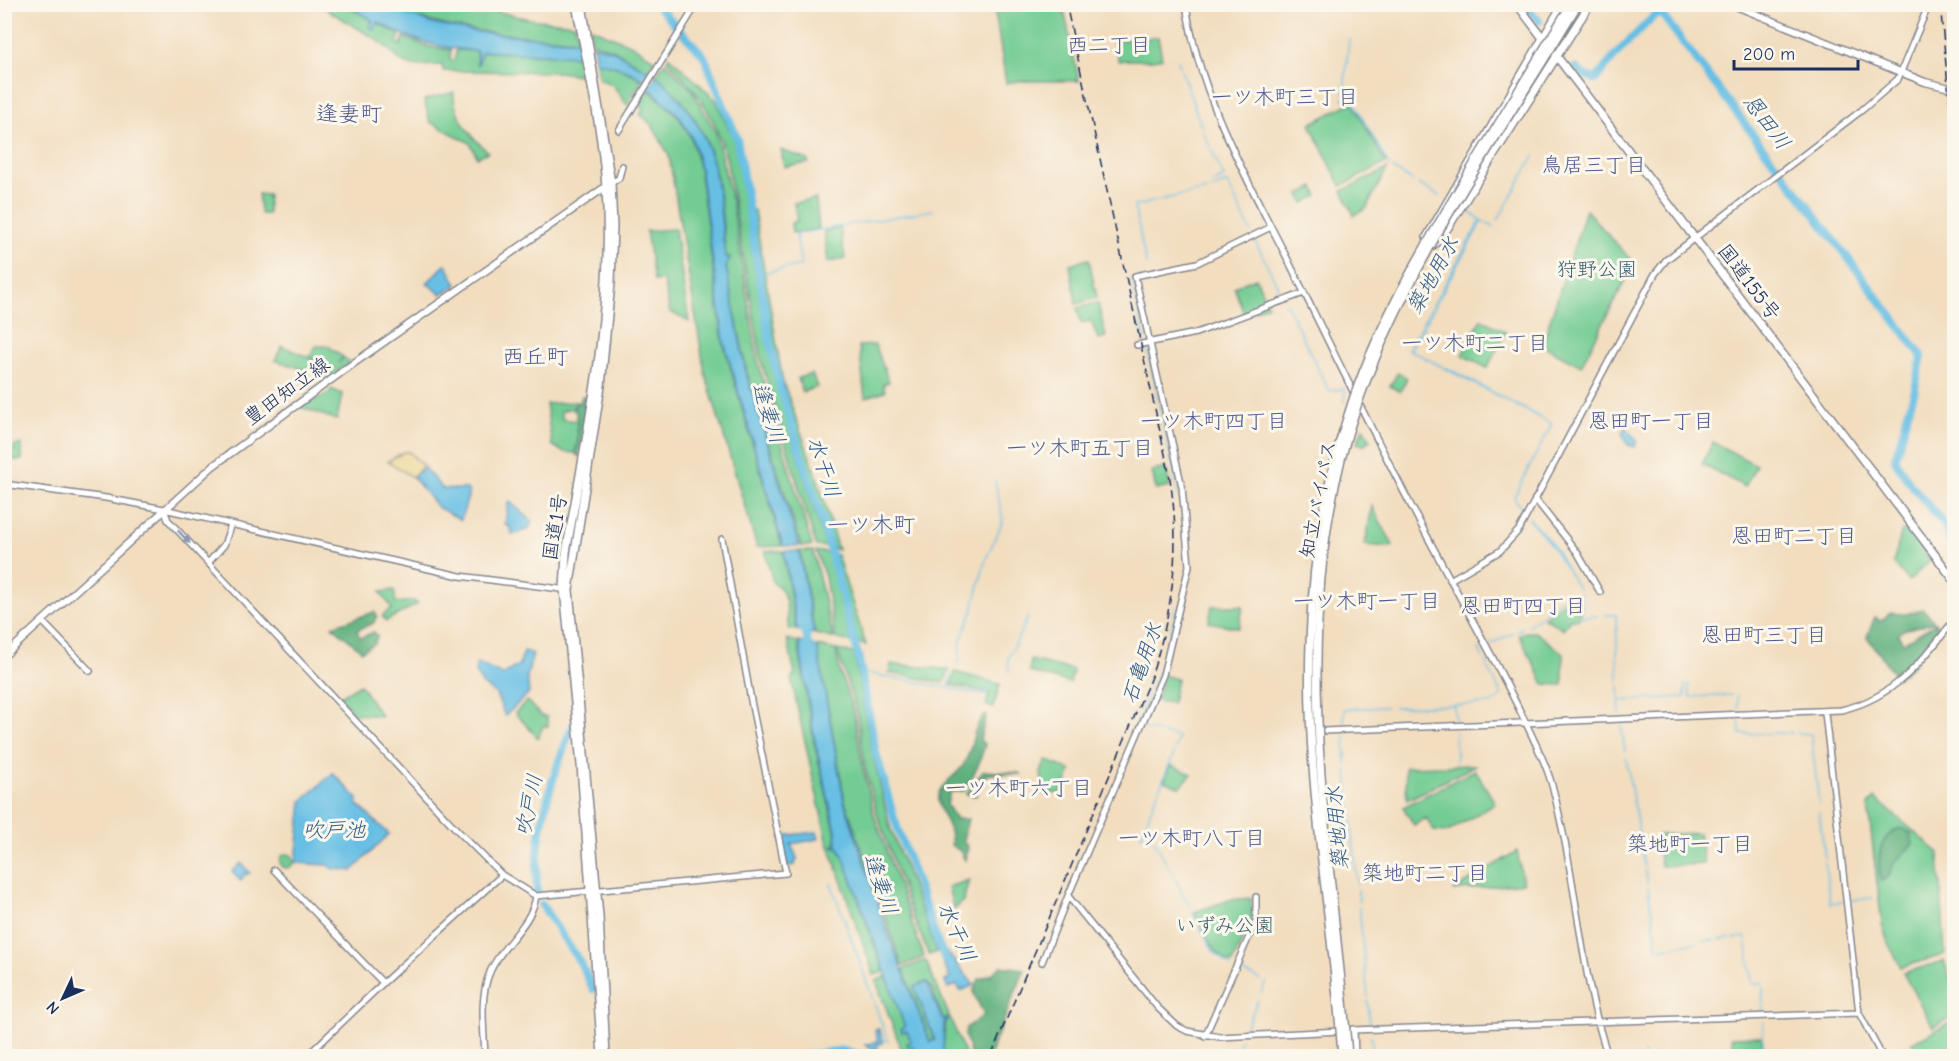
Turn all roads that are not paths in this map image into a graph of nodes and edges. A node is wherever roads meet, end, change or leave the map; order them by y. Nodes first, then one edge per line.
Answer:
1 (576, 4) edge
2 (582, 4) edge
3 (697, 4) edge
4 (1186, 4) edge
5 (1517, 4) edge
6 (1563, 4) edge
7 (1571, 4) edge
8 (1578, 4) edge
9 (1590, 4) edge
10 (1731, 4) edge
11 (1929, 4) edge
12 (582, 25) junction
13 (1543, 38) junction
14 (1558, 56) junction
15 (1902, 73) junction
16 (1954, 89) edge
17 (619, 130) dead end
18 (622, 166) dead end
19 (608, 185) junction
20 (1271, 226) junction
21 (1696, 238) junction
22 (1430, 248) junction
23 (1420, 254) junction
24 (1304, 293) junction
25 (1150, 343) junction
26 (1137, 345) dead end
27 (4, 486) edge
28 (1535, 499) junction
29 (164, 509) junction
30 (231, 525) junction
31 (722, 539) dead end
32 (208, 563) junction
33 (1450, 580) junction
34 (1954, 580) edge
35 (566, 590) junction
36 (1600, 592) dead end
37 (1954, 620) edge
38 (42, 621) junction
39 (4, 656) edge
40 (90, 671) dead end
41 (1825, 712) junction
42 (1526, 724) junction
43 (1323, 731) dead end
44 (274, 870) dead end
45 (502, 875) junction
46 (594, 892) junction
47 (536, 896) junction
48 (1068, 896) junction
49 (1256, 897) dead end
50 (1042, 962) dead end
51 (383, 983) junction
52 (1859, 1013) junction
53 (1598, 1022) junction
54 (1353, 1030) junction
55 (1339, 1031) junction
56 (1205, 1036) junction
57 (307, 1056) edge
58 (485, 1056) edge
59 (602, 1056) edge
60 (606, 1056) edge
61 (1341, 1056) edge
62 (1348, 1056) edge
63 (1354, 1056) edge
64 (1608, 1056) edge
65 (1882, 1056) edge

1 - 12 highway, 国道1号
2 - 12 highway, 国道1号
3 - 17 street
4 - 20 street
5 - 13 highway, 国道155号
6 - 13 highway
7 - 23 highway, 知立バイパス, bridge
8 - 22 highway, 知立バイパス, bridge
9 - 14 highway
10 - 15 main road
11 - 15 street
12 - 19 highway, 国道1号
13 - 14 highway, 国道155号
13 - 23 highway, bridge
14 - 21 highway, 国道155号
14 - 22 highway, bridge
15 - 16 main road
15 - 21 street
18 - 19 street
19 - 29 main road, 豊田知立線
19 - 35 highway, 国道1号
20 - 24 street
20 - 25 street
21 - 28 street
21 - 34 highway, 国道155号
22 - 62 highway, 知立バイパス, bridge
23 - 61 highway, 知立バイパス, bridge
24 - 25 street
24 - 33 street
25 - 26 street
25 - 48 street
27 - 29 street
28 - 33 street
28 - 36 street
29 - 30 street
29 -> 32 street
29 - 38 main road, 豊田知立線
30 - 32 street
30 - 35 street
31 - 46 street
32 - 45 street
33 - 42 street
35 - 46 highway, 国道1号
37 - 41 street
38 - 39 main road, 豊田知立線
38 - 40 street
41 - 42 street
41 - 52 street
42 - 43 street
42 - 53 street
44 - 51 street
45 - 47 street
45 - 51 street
46 - 47 street
46 - 59 highway, 国道1号
46 - 60 highway, 国道1号
47 - 58 street
48 - 50 street
48 - 56 street
49 - 56 street
51 - 57 street
52 - 53 street
52 - 65 street
53 - 54 street
53 - 64 street
54 - 55 street
54 - 63 highway
55 - 56 street
55 - 61 highway

